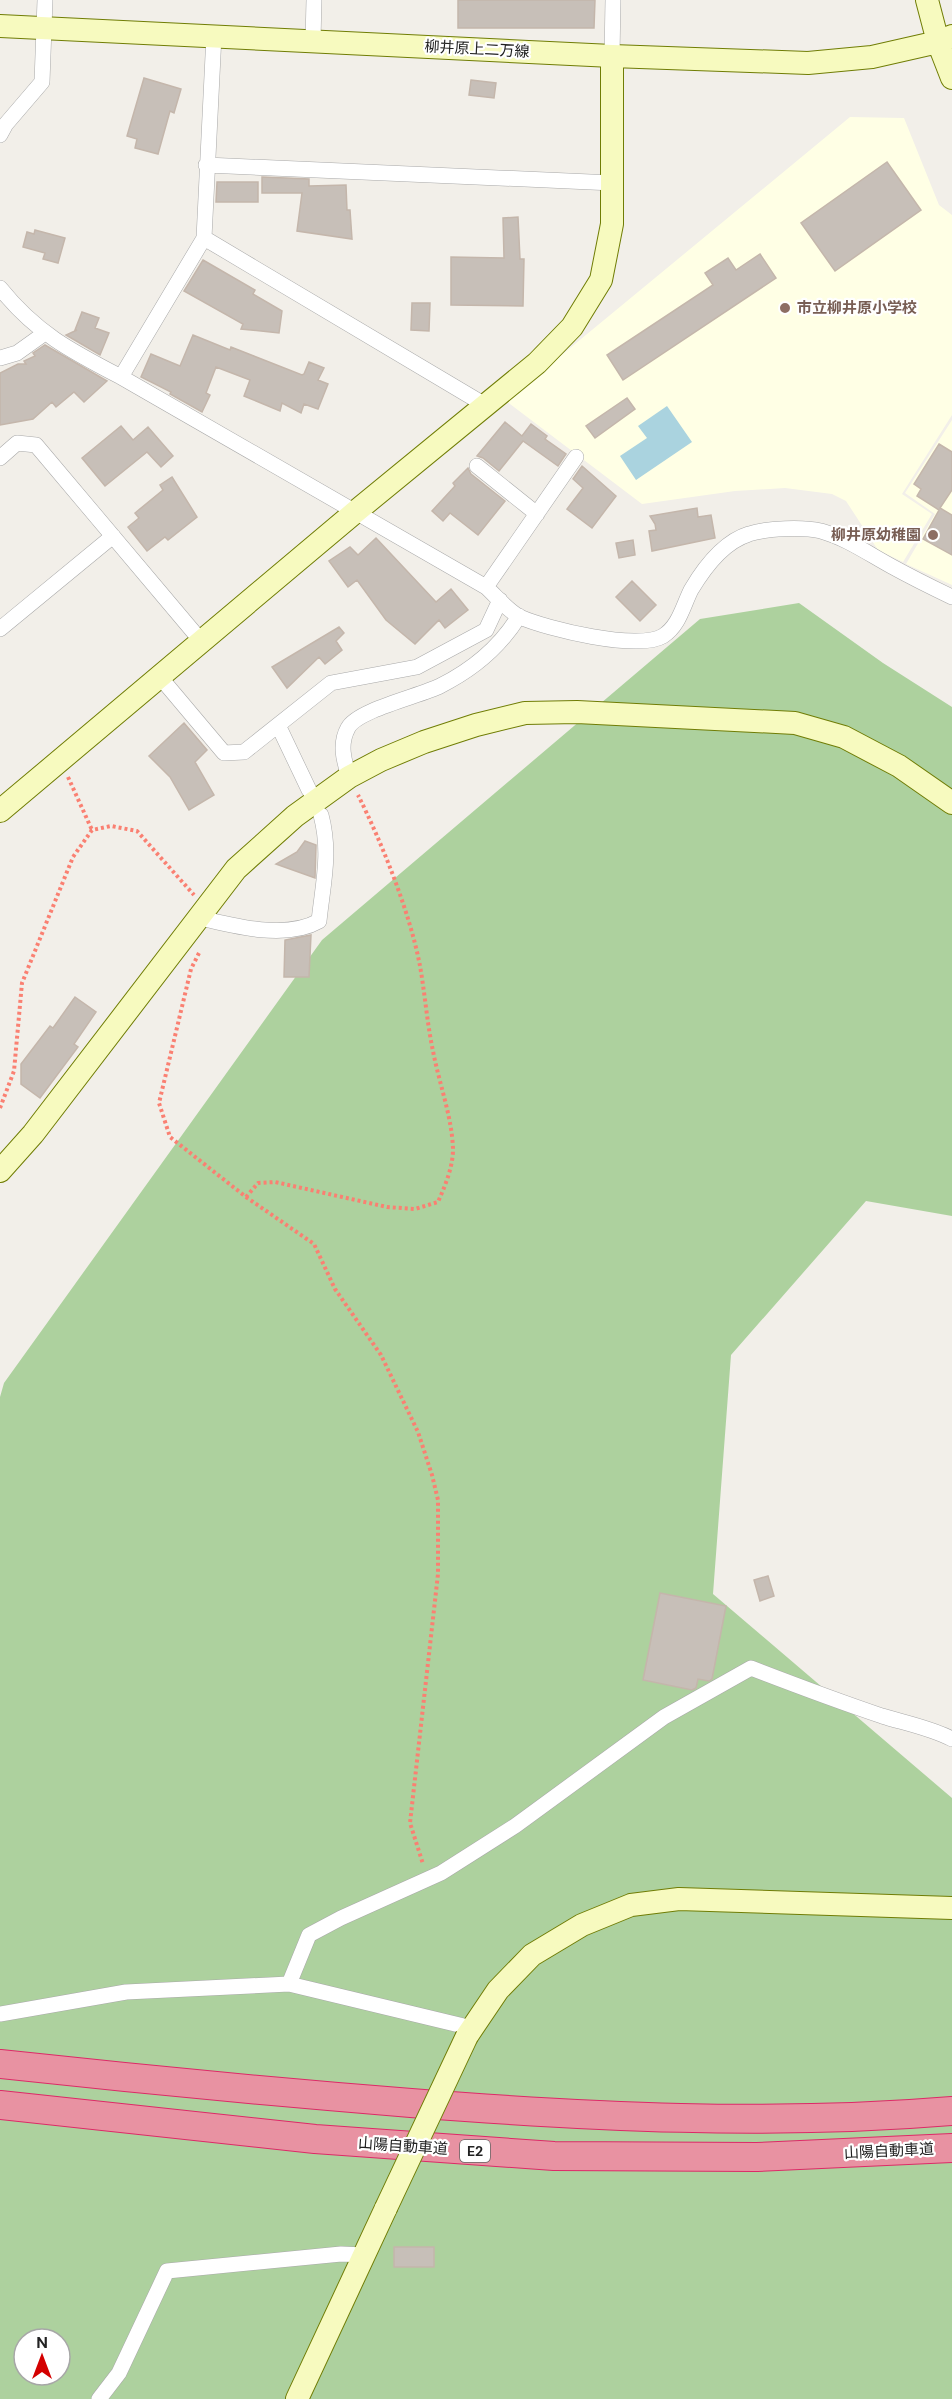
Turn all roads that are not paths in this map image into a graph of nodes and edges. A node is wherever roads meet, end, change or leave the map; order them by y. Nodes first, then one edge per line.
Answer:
1 (45, 0) edge
2 (314, 0) edge
3 (613, 0) edge
4 (927, 0) edge
5 (0, 26) edge
6 (45, 28) junction
7 (214, 35) junction
8 (945, 39) edge
9 (313, 40) junction
10 (612, 56) junction
11 (952, 78) edge
12 (0, 135) edge
13 (206, 165) junction
14 (612, 183) junction
15 (204, 238) junction
16 (0, 288) edge
17 (45, 333) junction
18 (0, 358) edge
19 (121, 377) junction
20 (485, 405) junction
21 (576, 457) dead end
22 (0, 458) edge
23 (477, 466) dead end
24 (354, 513) junction
25 (537, 514) junction
26 (113, 536) junction
27 (486, 587) junction
28 (952, 597) edge
29 (500, 600) junction
30 (519, 616) junction
31 (0, 629) edge
32 (202, 642) junction
33 (160, 676) junction
34 (278, 726) junction
35 (349, 777) junction
36 (309, 790) dead end
37 (952, 803) edge
38 (0, 811) edge
39 (321, 814) dead end
40 (201, 912) junction
41 (0, 1171) edge
42 (952, 1739) edge
43 (952, 1908) edge
44 (289, 1984) junction
45 (0, 2014) edge
46 (470, 2032) junction
47 (0, 2064) edge
48 (0, 2105) edge
49 (952, 2111) edge
50 (952, 2148) edge
51 (363, 2255) junction
52 (99, 2399) edge
53 (297, 2399) edge

1 - 6 street
2 - 9 street
3 - 10 street
4 - 8 street
5 - 6 street, 柳井原上二万線
6 - 7 street, 柳井原上二万線
6 - 12 street
7 - 9 street, 柳井原上二万線
7 - 13 street
8 - 10 street, 柳井原上二万線
8 - 11 street
9 - 10 street, 柳井原上二万線
10 - 14 street
13 - 14 street
13 - 15 street
14 - 20 street
15 - 19 street
15 - 20 street
16 - 17 street
17 - 18 street
17 - 19 street
19 - 24 street
20 - 24 street
21 - 25 street
22 - 26 street
23 - 25 street
24 - 27 street
24 - 32 street
25 - 27 street
26 - 31 street
26 - 32 street
27 - 29 street
28 - 30 street
29 - 30 street
29 - 34 street
30 - 35 street
32 - 33 street
33 - 34 street
33 - 38 street
34 - 36 street
35 - 37 street
35 - 40 street
39 - 40 street
40 - 41 street
42 - 44 street
43 - 46 street
44 - 45 street
44 - 46 street
46 - 51 street, bridge
47 - 49 highway
48 - 50 highway, 山陽自動車道 / E2
51 - 52 street
51 - 53 street

